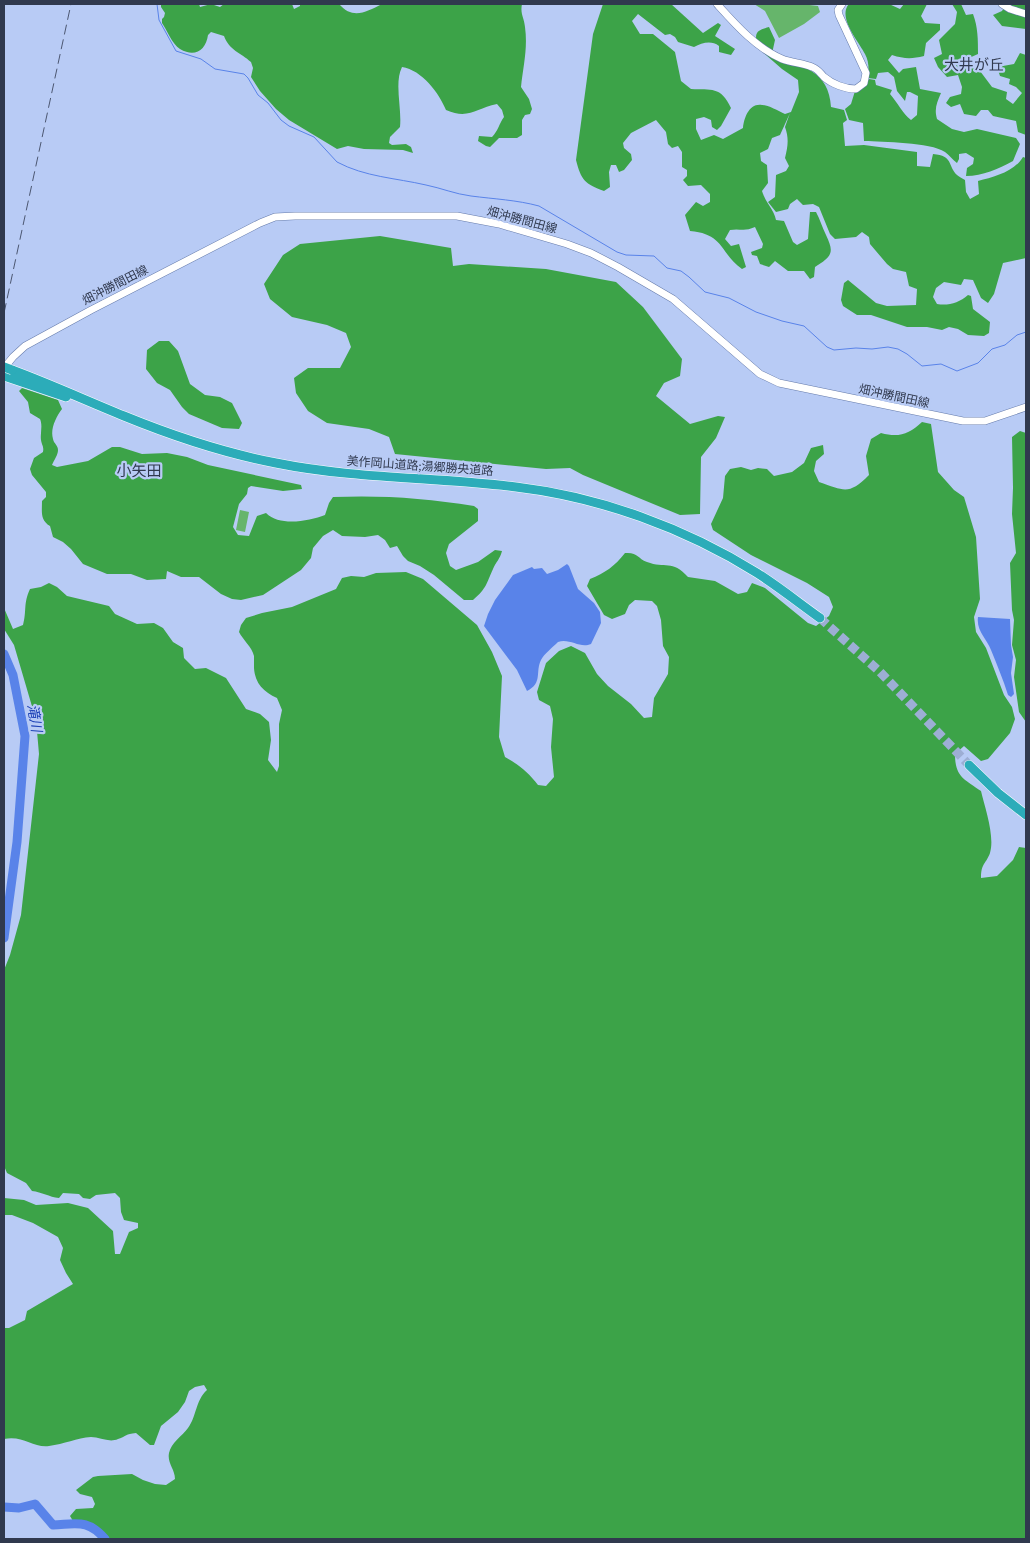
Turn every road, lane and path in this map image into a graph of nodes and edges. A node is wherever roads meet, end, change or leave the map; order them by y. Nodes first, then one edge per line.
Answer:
1 (717, 4) edge
2 (842, 4) edge
3 (1002, 4) edge
4 (1026, 14) edge
5 (7, 372) edge
6 (1026, 407) edge
7 (820, 618) tunnel mouth
8 (969, 765) tunnel mouth
9 (1026, 815) edge

1 - 2 main road
3 - 4 main road
5 - 6 main road, 畑沖勝間田線
5 - 7 highway, 美作岡山道路;湯郷勝央道路
8 - 9 highway

